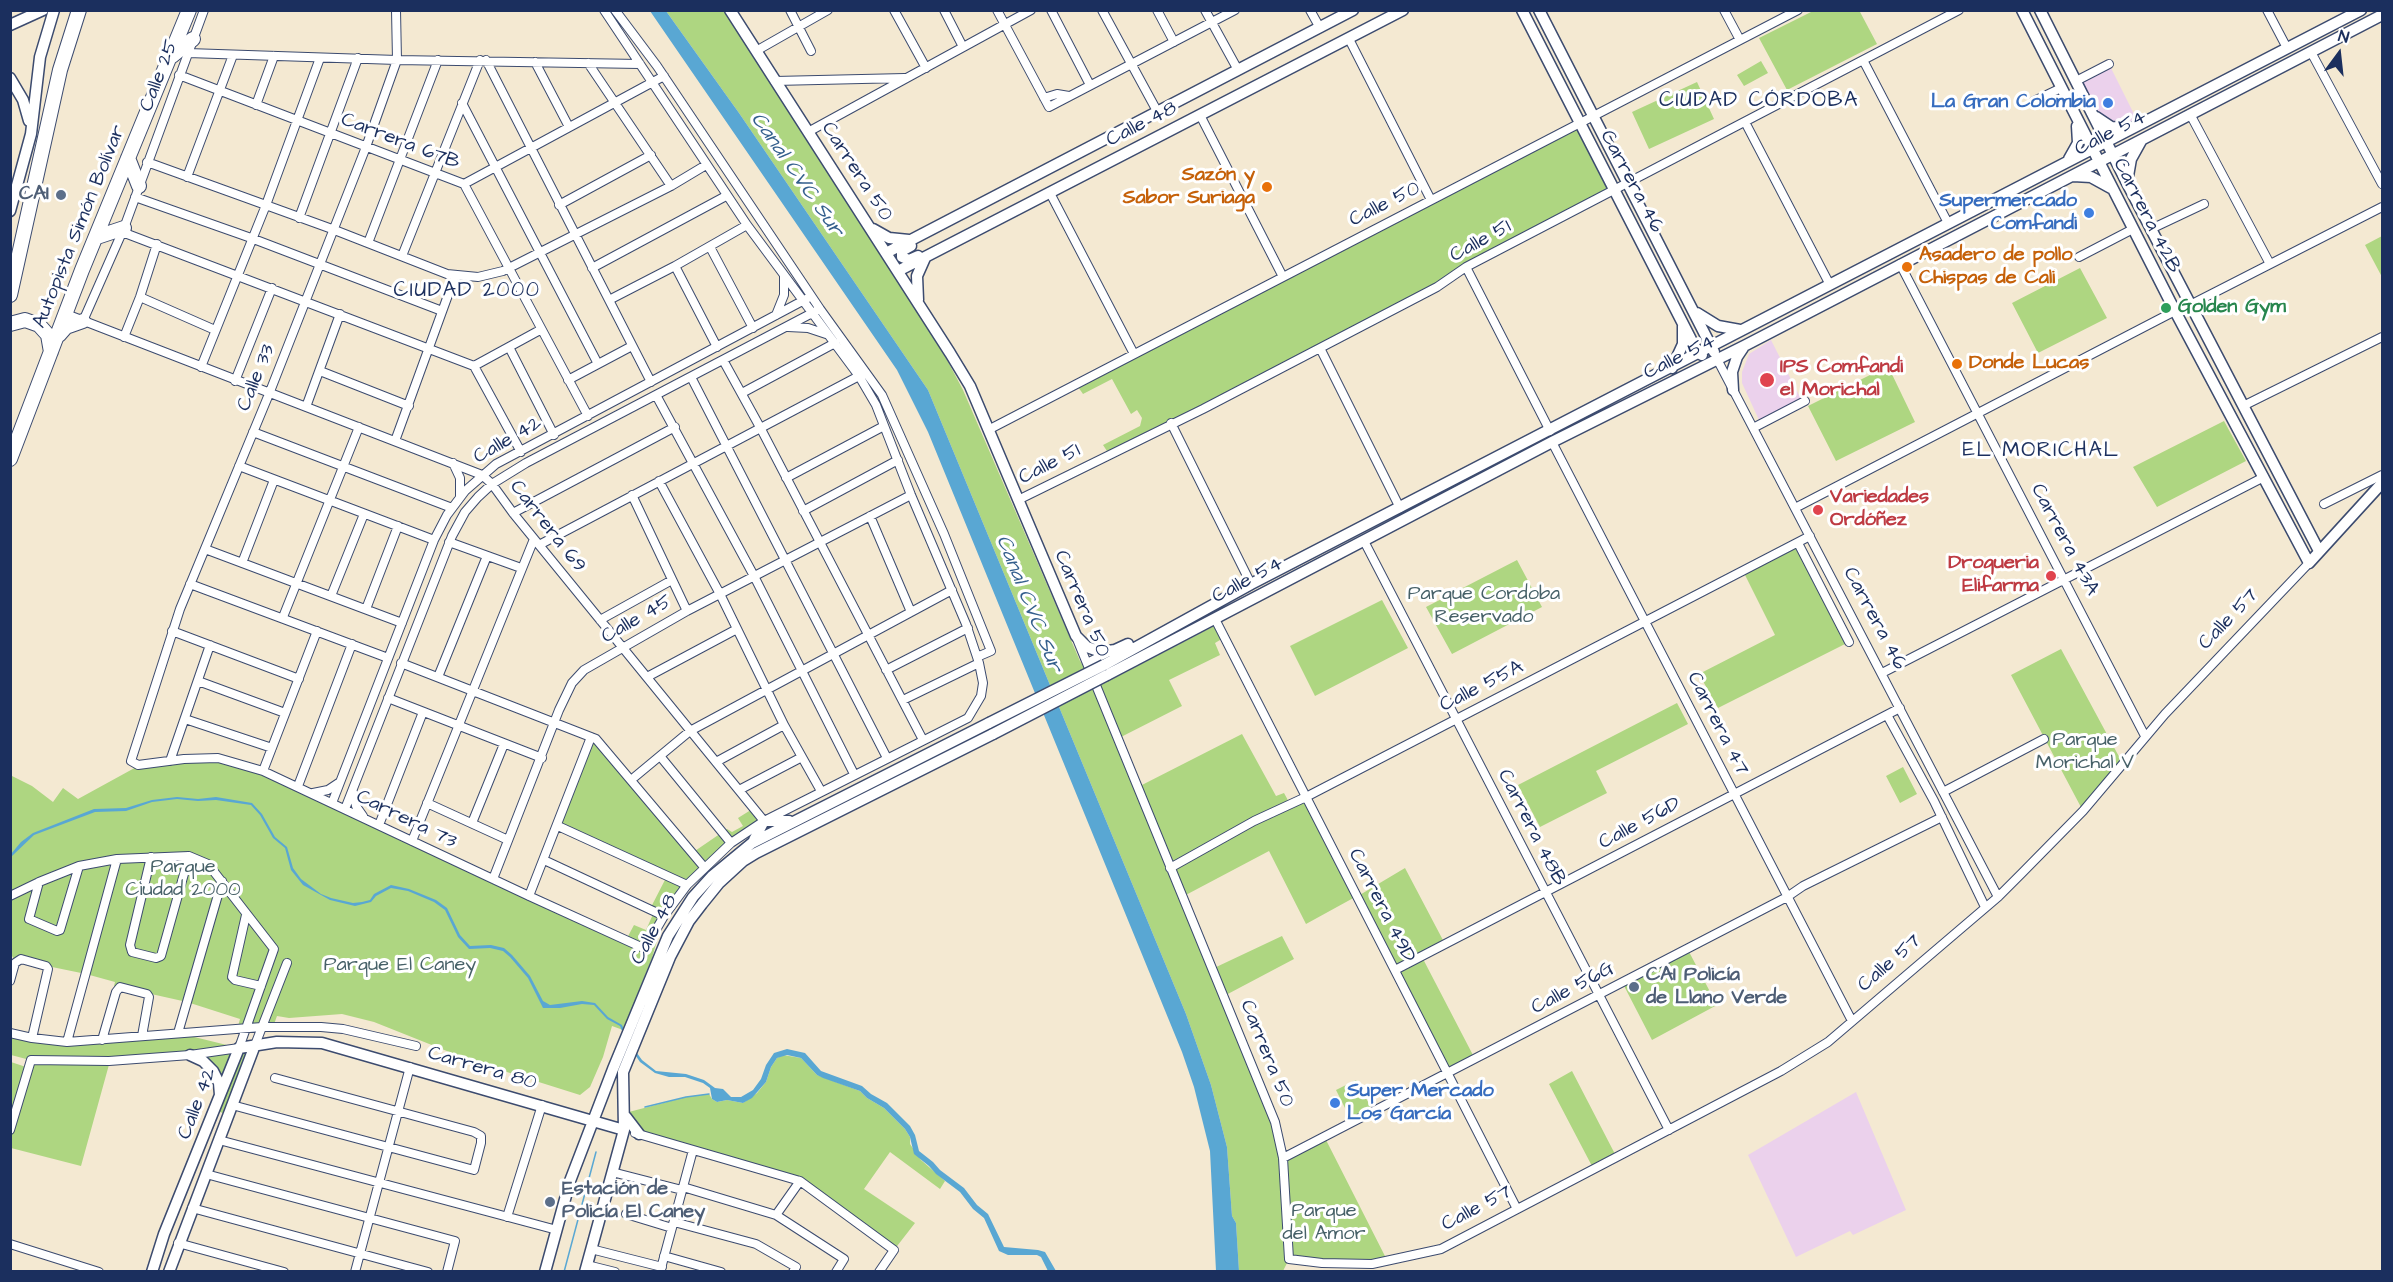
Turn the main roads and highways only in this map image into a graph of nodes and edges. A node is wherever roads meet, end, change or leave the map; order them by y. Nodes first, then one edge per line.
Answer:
1 (43, 10) edge
2 (54, 10) edge
3 (189, 10) edge
4 (730, 10) edge
5 (1353, 10) edge
6 (1403, 10) edge
7 (1522, 10) edge
8 (1539, 10) edge
9 (2022, 10) edge
10 (2040, 10) edge
11 (2361, 10) edge
12 (2382, 15) edge
13 (76, 17) edge
14 (10, 25) edge
15 (194, 39) road end
16 (170, 58) junction
17 (10, 78) edge
18 (2079, 86) junction
19 (2063, 93) junction
20 (2093, 115) junction
21 (2076, 120) junction
22 (2140, 125) junction
23 (31, 134) junction
24 (2144, 137) junction
25 (2107, 142) junction
26 (2092, 149) junction
27 (2113, 154) junction
28 (128, 158) junction
29 (2098, 161) junction
30 (2063, 164) junction
31 (2059, 181) junction
32 (2127, 183) junction
33 (2113, 190) junction
34 (137, 191) road end
35 (10, 211) edge
36 (870, 228) junction
37 (123, 230) road end
38 (926, 232) junction
39 (97, 237) junction
40 (911, 239) junction
41 (886, 253) junction
42 (1666, 254) junction
43 (930, 255) junction
44 (1652, 261) junction
45 (898, 271) junction
46 (10, 295) edge
47 (920, 306) junction
48 (1695, 312) junction
49 (1681, 318) junction
50 (83, 321) road end
51 (10, 324) edge
52 (1741, 330) junction
53 (57, 337) junction
54 (1713, 345) junction
55 (1746, 345) junction
56 (1698, 353) junction
57 (51, 354) junction
58 (1717, 359) junction
59 (1672, 368) junction
60 (1733, 390) road end
61 (1551, 436) junction
62 (10, 459) edge
63 (2382, 483) edge
64 (2319, 551) junction
65 (2309, 563) joint
66 (1251, 584) junction
67 (1115, 650) joint
68 (1105, 670) junction
69 (991, 729) junction
70 (792, 821) junction
71 (752, 843) junction
72 (712, 875) junction
73 (255, 1045) junction
74 (239, 1048) joint
75 (190, 1055) road end
76 (618, 1070) junction
77 (220, 1097) junction
78 (602, 1099) junction
79 (567, 1112) junction
80 (625, 1113) junction
81 (594, 1120) junction
82 (624, 1130) junction
83 (639, 1134) road end
84 (586, 1268) edge
85 (152, 1272) edge
86 (169, 1272) edge
87 (545, 1272) edge

1 - 14 main road
2 - 23 main road
3 - 16 highway, Autopista Simón Bolívar
4 - 36 main road, Carrera 50
5 - 38 main road, Calle 48
6 - 43 main road, Calle 48
7 - 44 main road, Carrera 46
8 - 42 main road, Carrera 46
9 - 19 main road, Carrera 42B
10 - 18 main road, Carrera 42B
11 - 22 main road, Calle 54
12 - 24 main road, Calle 54
13 - 46 highway, Autopista Simón Bolívar
15 - 16 highway
16 - 28 highway, Autopista Simón Bolívar
17 - 23 main road
18 - 19 main road
18 - 20 main road, Carrera 42B
19 - 21 main road, Carrera 42B
20 - 22 main road
20 - 25 main road, Carrera 42B
21 - 26 main road, Carrera 42B
21 - 30 main road
22 - 25 main road, Calle 54
23 - 35 main road
24 - 27 main road, Calle 54
24 - 32 main road
25 - 26 main road, Calle 54
25 - 27 main road, Carrera 42B
26 - 29 main road, Carrera 42B
26 - 30 main road, Calle 54
27 - 29 main road, Calle 54
27 - 32 main road, Carrera 42B
28 - 34 highway
28 - 39 highway, Autopista Simón Bolívar
29 - 31 main road, Calle 54
29 - 33 main road, Carrera 42B
30 - 52 main road, Calle 54
31 - 33 main road
31 - 55 main road, Calle 54
32 - 64 main road, Carrera 42B
33 - 65 main road, Carrera 42B
36 - 40 main road
36 - 41 main road, Carrera 50
37 - 39 highway
38 - 40 main road, Calle 48
38 - 43 main road
39 - 53 highway, Autopista Simón Bolívar
40 - 41 main road, Calle 48
41 - 45 main road, Carrera 50
42 - 44 main road
42 - 48 main road, Carrera 46
43 - 45 main road, Calle 48
43 - 47 main road
44 - 49 main road, Carrera 46
45 - 47 main road, Carrera 50
47 - 67 main road, Carrera 50
48 - 52 main road
48 - 54 main road, Carrera 46
49 - 56 main road, Carrera 46
49 - 59 main road
50 - 53 highway
51 - 57 highway
52 - 54 main road, Calle 54
53 - 57 highway, Autopista Simón Bolívar
54 - 56 main road, Calle 54
54 - 58 main road, Carrera 46
55 - 58 main road, Calle 54
55 - 60 main road
56 - 58 main road
56 - 59 main road, Calle 54
57 - 62 highway, Autopista Simón Bolívar
58 - 61 main road, Calle 54
59 - 61 main road, Calle 54
61 - 66 main road, Calle 54
61 - 68 main road, Calle 54
63 - 64 main road, Calle 57
64 - 65 main road, Calle 57
66 - 67 main road, Calle 54
66 - 68 main road, Calle 54
68 - 69 main road, Calle 54, bridge
69 - 70 main road, Calle 48
69 - 72 main road, Calle 48
70 - 71 main road, Calle 48
70 - 71 main road
71 - 72 main road, Calle 48
72 - 76 main road, Calle 48
73 - 74 main road, Carrera 80
73 - 79 main road, Carrera 80
73 - 86 main road, Calle 42
74 - 77 main road, Calle 42
75 - 77 main road
76 - 78 main road, Calle 48
76 - 80 main road, Calle 48
77 - 85 main road, Calle 42
78 - 79 main road
78 - 81 main road, Calle 48
79 - 81 main road, Carrera 80
80 - 82 main road, Calle 48
80 - 83 main road
81 - 82 main road, Carrera 80
81 - 87 main road, Calle 48
82 - 84 main road, Calle 48

